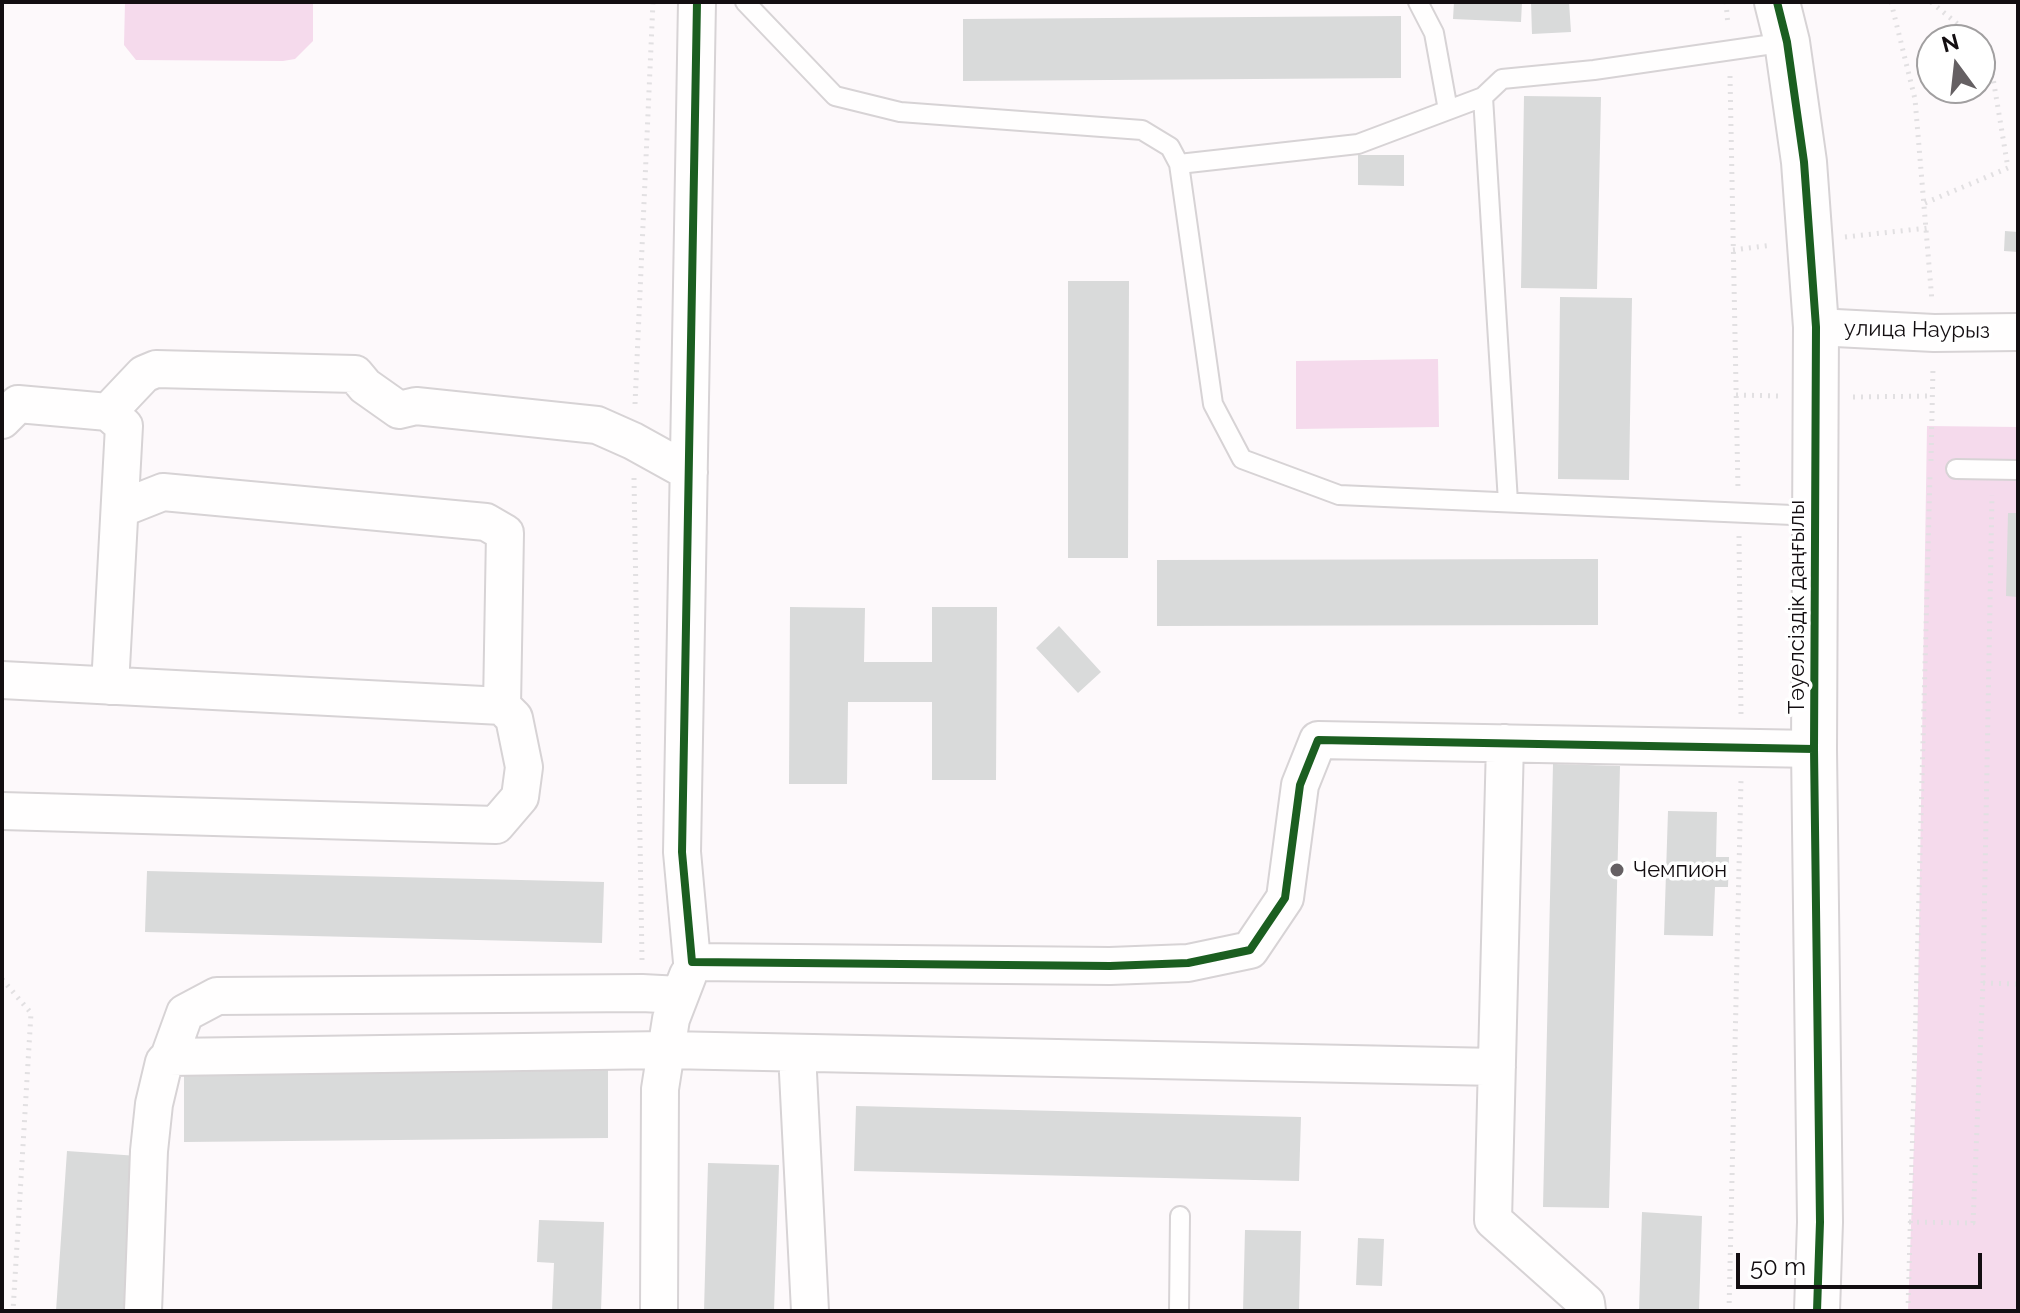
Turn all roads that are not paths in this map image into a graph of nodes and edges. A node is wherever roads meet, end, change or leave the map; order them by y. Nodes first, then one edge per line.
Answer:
1 (697, 2) edge
2 (745, 2) edge
3 (1418, 2) edge
4 (1782, 22) edge
5 (1483, 97) junction
6 (1448, 110) junction
7 (1179, 164) junction
8 (1816, 327) junction
9 (2018, 332) edge
10 (108, 412) junction
11 (2, 420) edge
12 (1956, 469) dead end
13 (2018, 470) edge
14 (689, 472) junction
15 (1508, 502) junction
16 (120, 509) junction
17 (1815, 516) junction
18 (2, 680) edge
19 (110, 686) junction
20 (502, 706) junction
21 (1505, 743) junction
22 (1814, 749) junction
23 (2, 811) edge
24 (686, 978) junction
25 (666, 1050) junction
26 (797, 1053) junction
27 (169, 1057) junction
28 (1497, 1067) junction
29 (1180, 1216) dead end
30 (143, 1311) edge
31 (659, 1311) edge
32 (810, 1311) edge
33 (1179, 1311) edge
34 (1587, 1311) edge
35 (1817, 1311) edge

1 - 14 street
2 - 7 lane
3 - 6 lane
4 - 5 lane
4 - 8 street, Тәуелсіздік даңғылы
5 - 6 lane
5 - 15 lane
6 - 7 lane
7 - 15 lane
8 - 9 street, улица Наурыз
8 - 17 street, Тәуелсіздік даңғылы
10 - 11 street
10 - 14 street
10 - 16 street
12 - 13 lane
14 - 24 street
15 - 17 lane
16 - 19 street
16 - 20 street
17 - 22 street, Тәуелсіздік даңғылы
18 - 19 street
19 - 20 street
20 - 23 street
21 - 22 street
21 - 24 street
21 - 28 street
22 - 35 street, Тәуелсіздік даңғылы
24 - 25 street
24 - 27 street
25 - 26 street
25 - 27 street
25 - 31 street
26 - 28 street
26 - 32 street
27 - 30 street
28 - 34 street
29 - 33 lane

